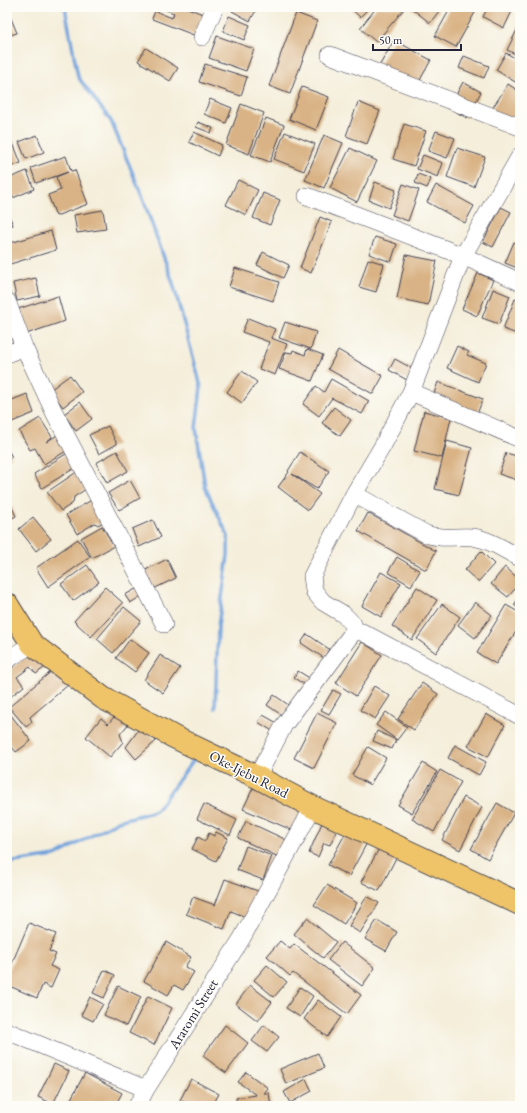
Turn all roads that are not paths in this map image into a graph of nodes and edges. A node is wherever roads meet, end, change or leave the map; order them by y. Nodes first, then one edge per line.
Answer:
1 (214, 7) edge
2 (202, 37) dead end
3 (330, 55) dead end
4 (520, 127) edge
5 (520, 156) edge
6 (307, 196) dead end
7 (463, 256) junction
8 (520, 282) edge
9 (7, 301) edge
10 (24, 347) junction
11 (7, 354) edge
12 (411, 392) junction
13 (520, 439) edge
14 (354, 494) junction
15 (520, 558) edge
16 (7, 604) edge
17 (164, 624) dead end
18 (354, 631) junction
19 (32, 644) junction
20 (7, 660) edge
21 (520, 716) edge
22 (257, 777) junction
23 (313, 807) junction
24 (520, 904) edge
25 (7, 1030) edge
26 (146, 1089) junction
27 (137, 1106) edge

1 - 2 street
3 - 4 street
5 - 7 street
6 - 7 street
7 - 8 street
7 - 12 street
9 - 10 street
10 - 11 street
10 - 17 street
12 - 13 street
12 - 14 street
14 - 15 street
14 - 18 street
16 - 19 main road, Oke-Ijebu Road
18 - 21 street
18 - 22 street
19 - 20 street
19 - 22 main road, Oke-Ijebu Road
22 - 23 main road, Oke-Ijebu Road
23 - 24 main road, Oke-Ijebu Road
23 - 26 street, Araromi Street
25 - 26 street
26 - 27 street, Araromi Street

